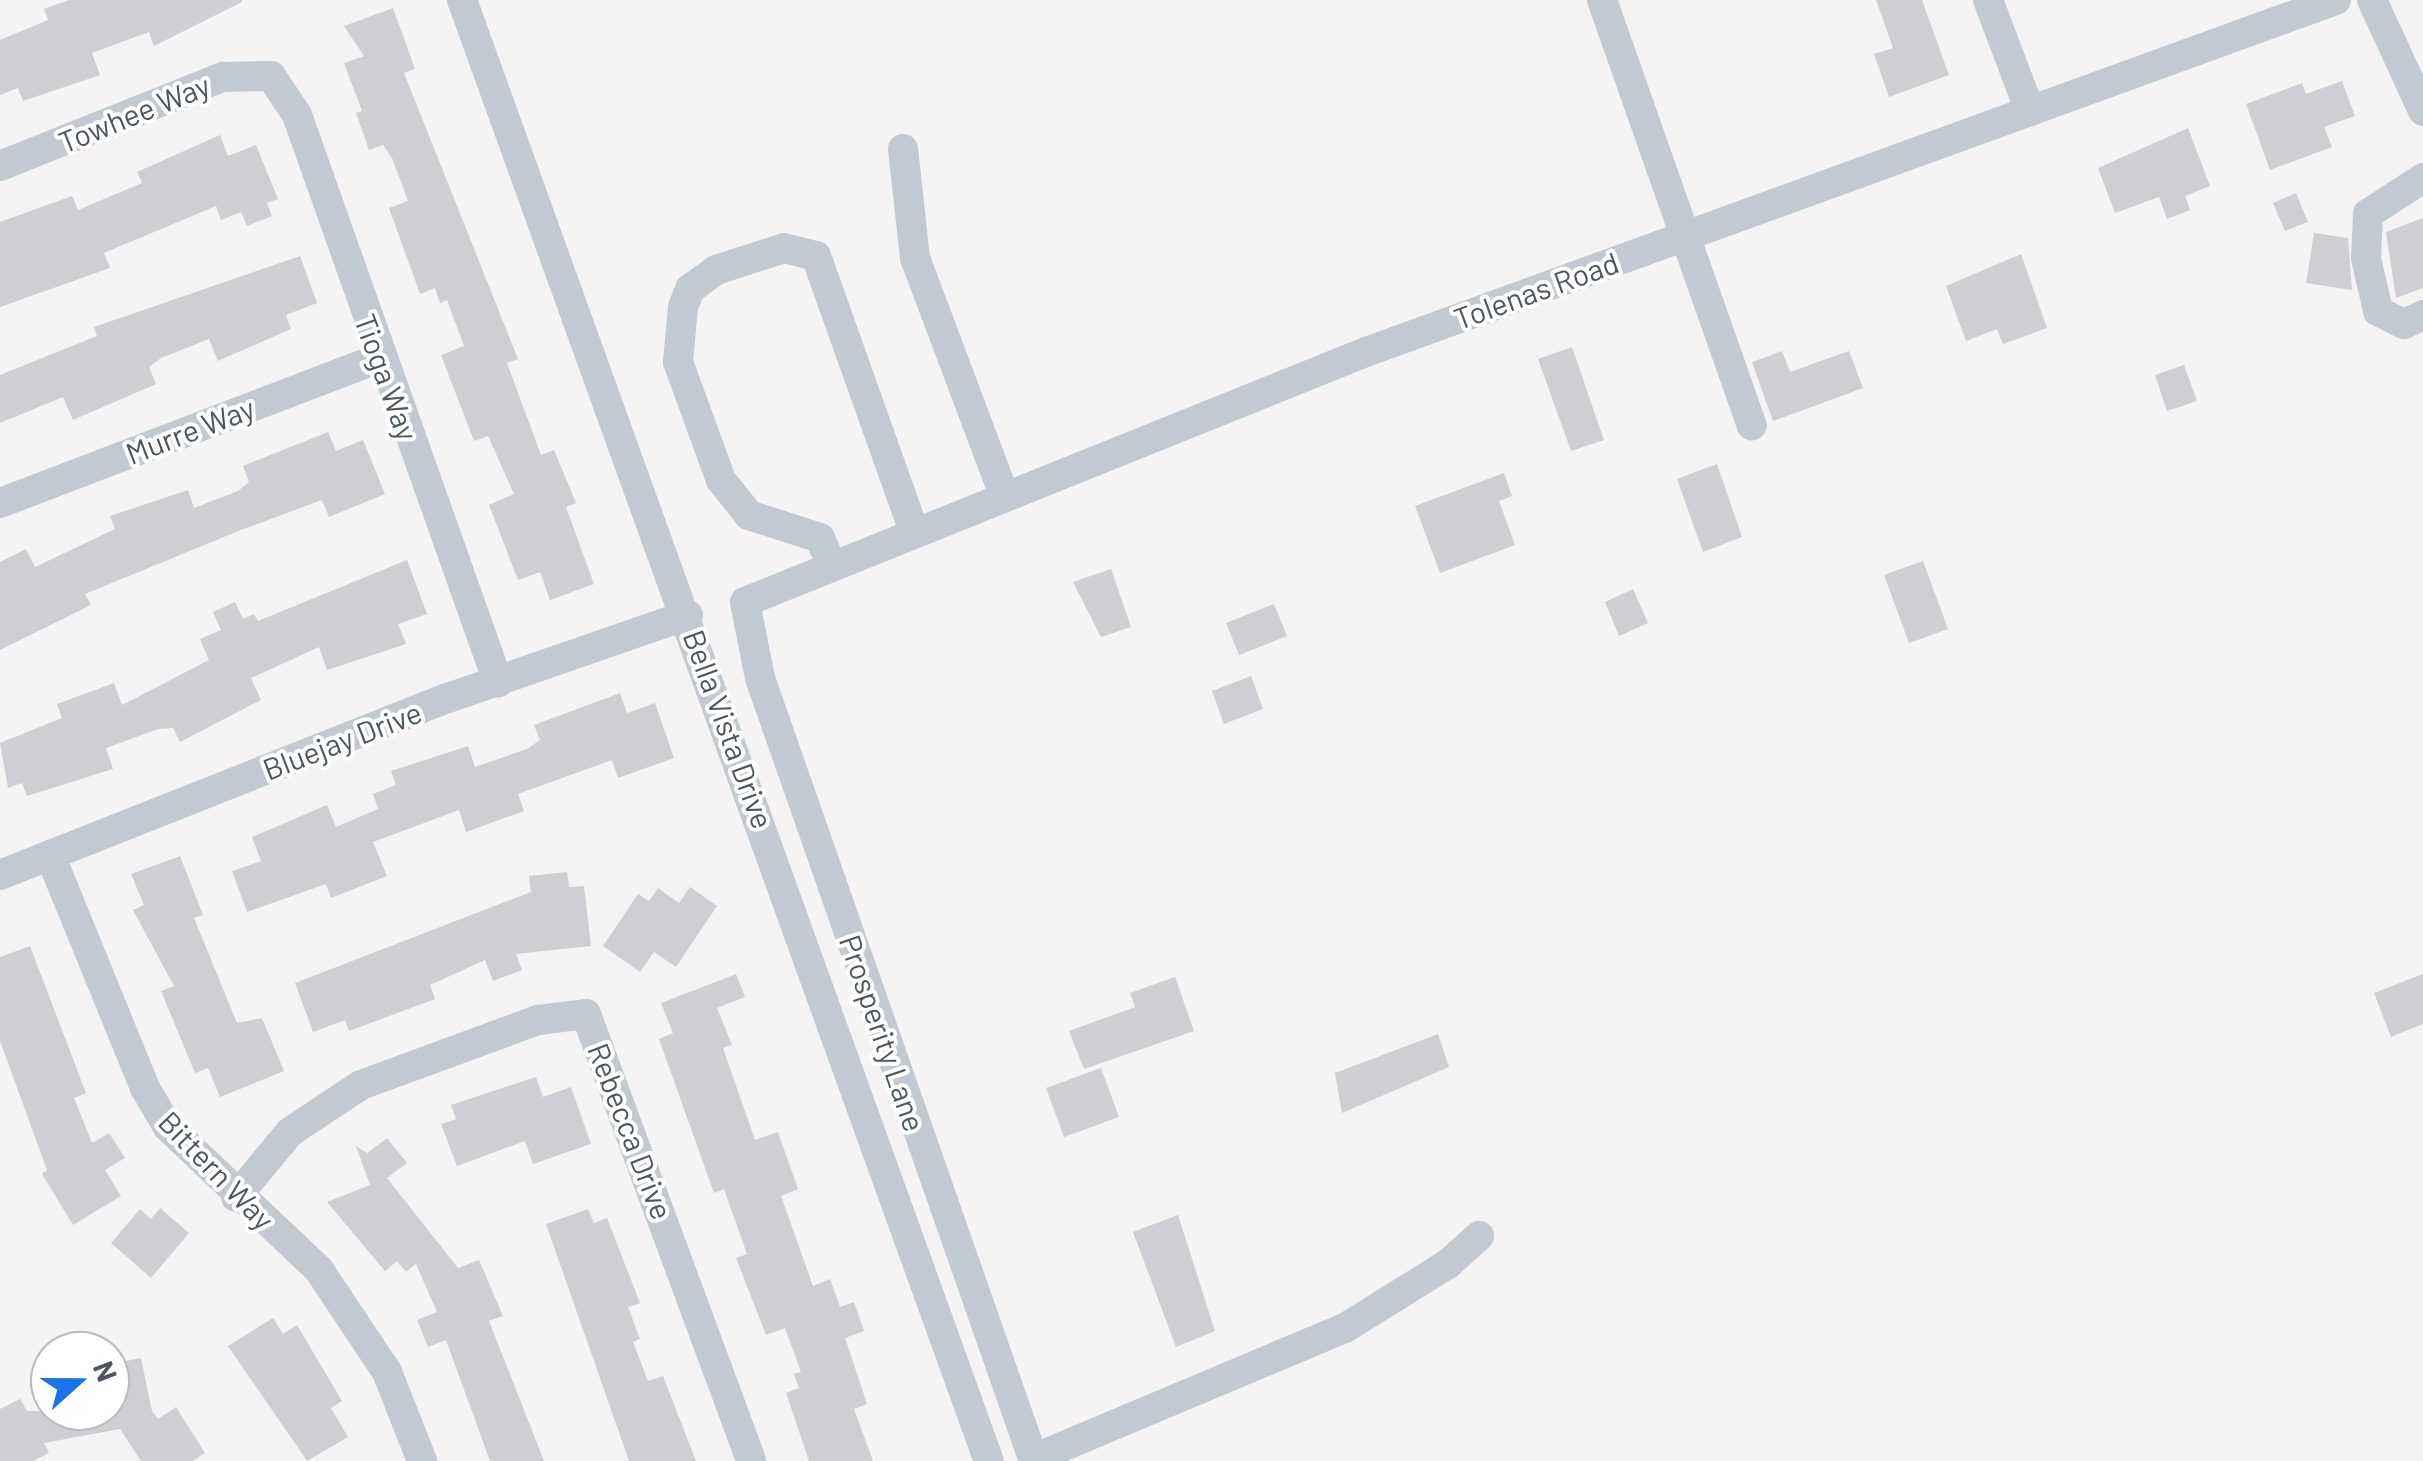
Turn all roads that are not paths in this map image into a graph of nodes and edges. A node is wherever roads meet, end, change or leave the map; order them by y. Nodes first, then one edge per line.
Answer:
1 (462, 0) edge
2 (1602, 0) edge
3 (1988, 0) edge
4 (2336, 0) edge
5 (2372, 0) edge
6 (270, 76) joint
7 (2030, 111) junction
8 (2423, 111) edge
9 (902, 149) dead end
10 (0, 166) edge
11 (2423, 178) edge
12 (1682, 238) junction
13 (2423, 315) edge
14 (380, 358) junction
15 (1752, 425) dead end
16 (1004, 495) junction
17 (0, 504) edge
18 (914, 530) junction
19 (831, 564) junction
20 (745, 602) joint
21 (688, 615) junction
22 (498, 682) junction
23 (50, 855) junction
24 (0, 875) edge
25 (236, 1197) junction
26 (1480, 1236) dead end
27 (1033, 1460) edge
28 (422, 1461) edge
29 (751, 1461) edge
30 (989, 1461) edge

1 - 21 street, Bella Vista Drive
2 - 12 street
3 - 7 street
4 - 7 street, Tolenas Road
5 - 8 street
6 - 10 street, Towhee Way
6 - 14 street, Tioga Way
7 - 12 street, Tolenas Road
9 - 16 street
11 - 13 street
12 - 15 street
12 - 16 street, Tolenas Road
14 - 17 street, Murre Way
14 - 22 street, Tioga Way
16 - 18 street, Tolenas Road
18 - 19 street, Tolenas Road
18 - 19 street
19 - 20 street, Tolenas Road
20 - 27 street, Prosperity Lane
21 - 22 street, Bluejay Drive
21 - 30 street, Bella Vista Drive
22 - 23 street, Bluejay Drive
23 - 24 street, Bluejay Drive
23 - 25 street, Bittern Way
25 - 28 street, Bittern Way
25 - 29 street, Rebecca Drive
26 - 27 street

